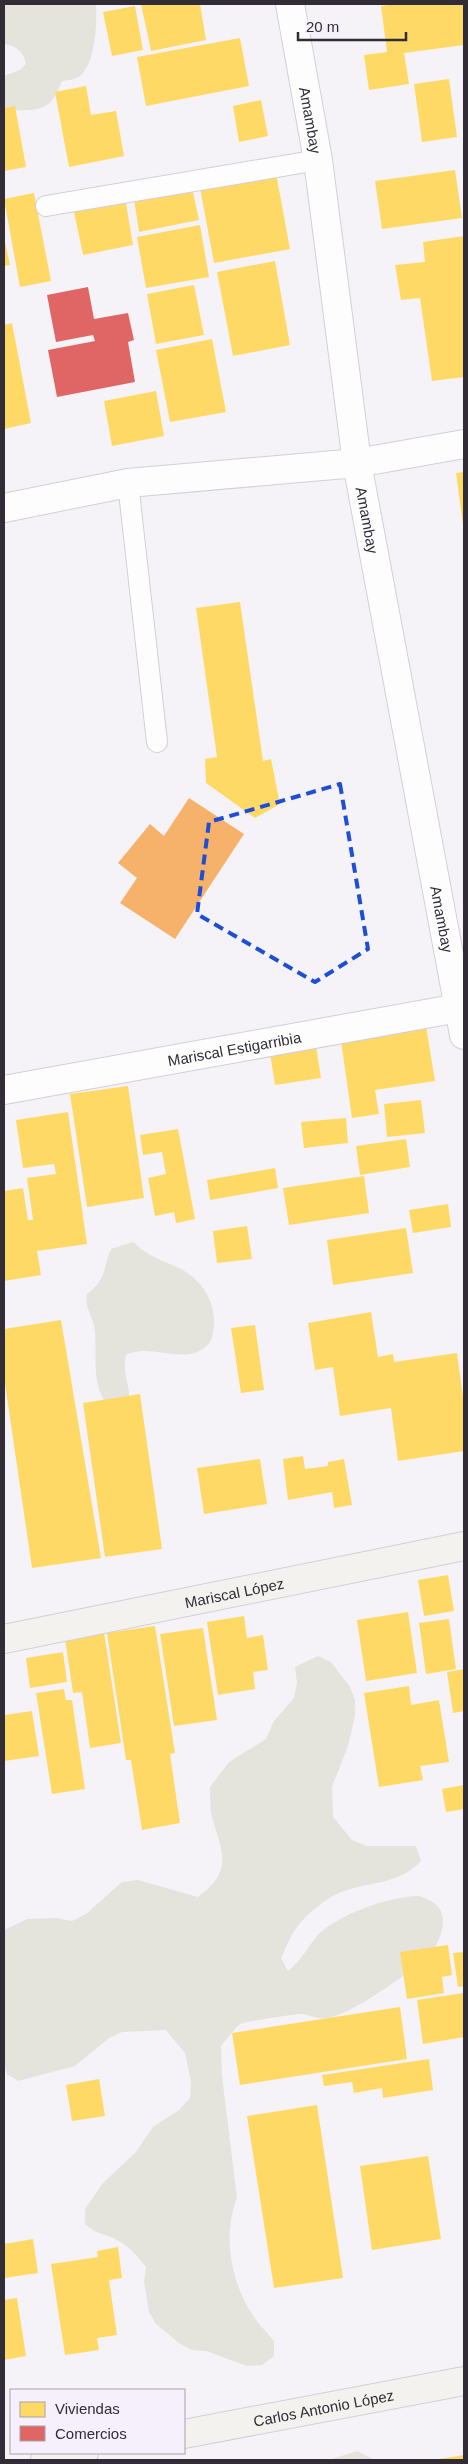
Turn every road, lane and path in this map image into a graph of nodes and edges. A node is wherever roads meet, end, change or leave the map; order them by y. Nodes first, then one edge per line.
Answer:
1 (290, 4) edge
2 (318, 160) junction
3 (46, 206) dead end
4 (464, 444) edge
5 (357, 463) junction
6 (128, 483) junction
7 (4, 508) edge
8 (158, 742) dead end
9 (462, 1007) edge
10 (464, 1035) edge
11 (4, 1090) edge
12 (464, 1546) edge
13 (4, 1639) edge
14 (464, 2381) edge
15 (185, 2434) edge
16 (78, 2454) edge
17 (45, 2460) edge

1 - 2 street, Amambay
2 - 3 lane
2 - 5 street, Amambay
4 - 5 street
5 - 6 street
5 - 9 street, Amambay
6 - 7 street
6 - 8 lane
9 - 10 street, Amambay
9 - 11 street, Mariscal Estigarribia
12 - 13 main road, Mariscal López
14 - 15 main road, Carlos Antonio López
16 - 17 main road

